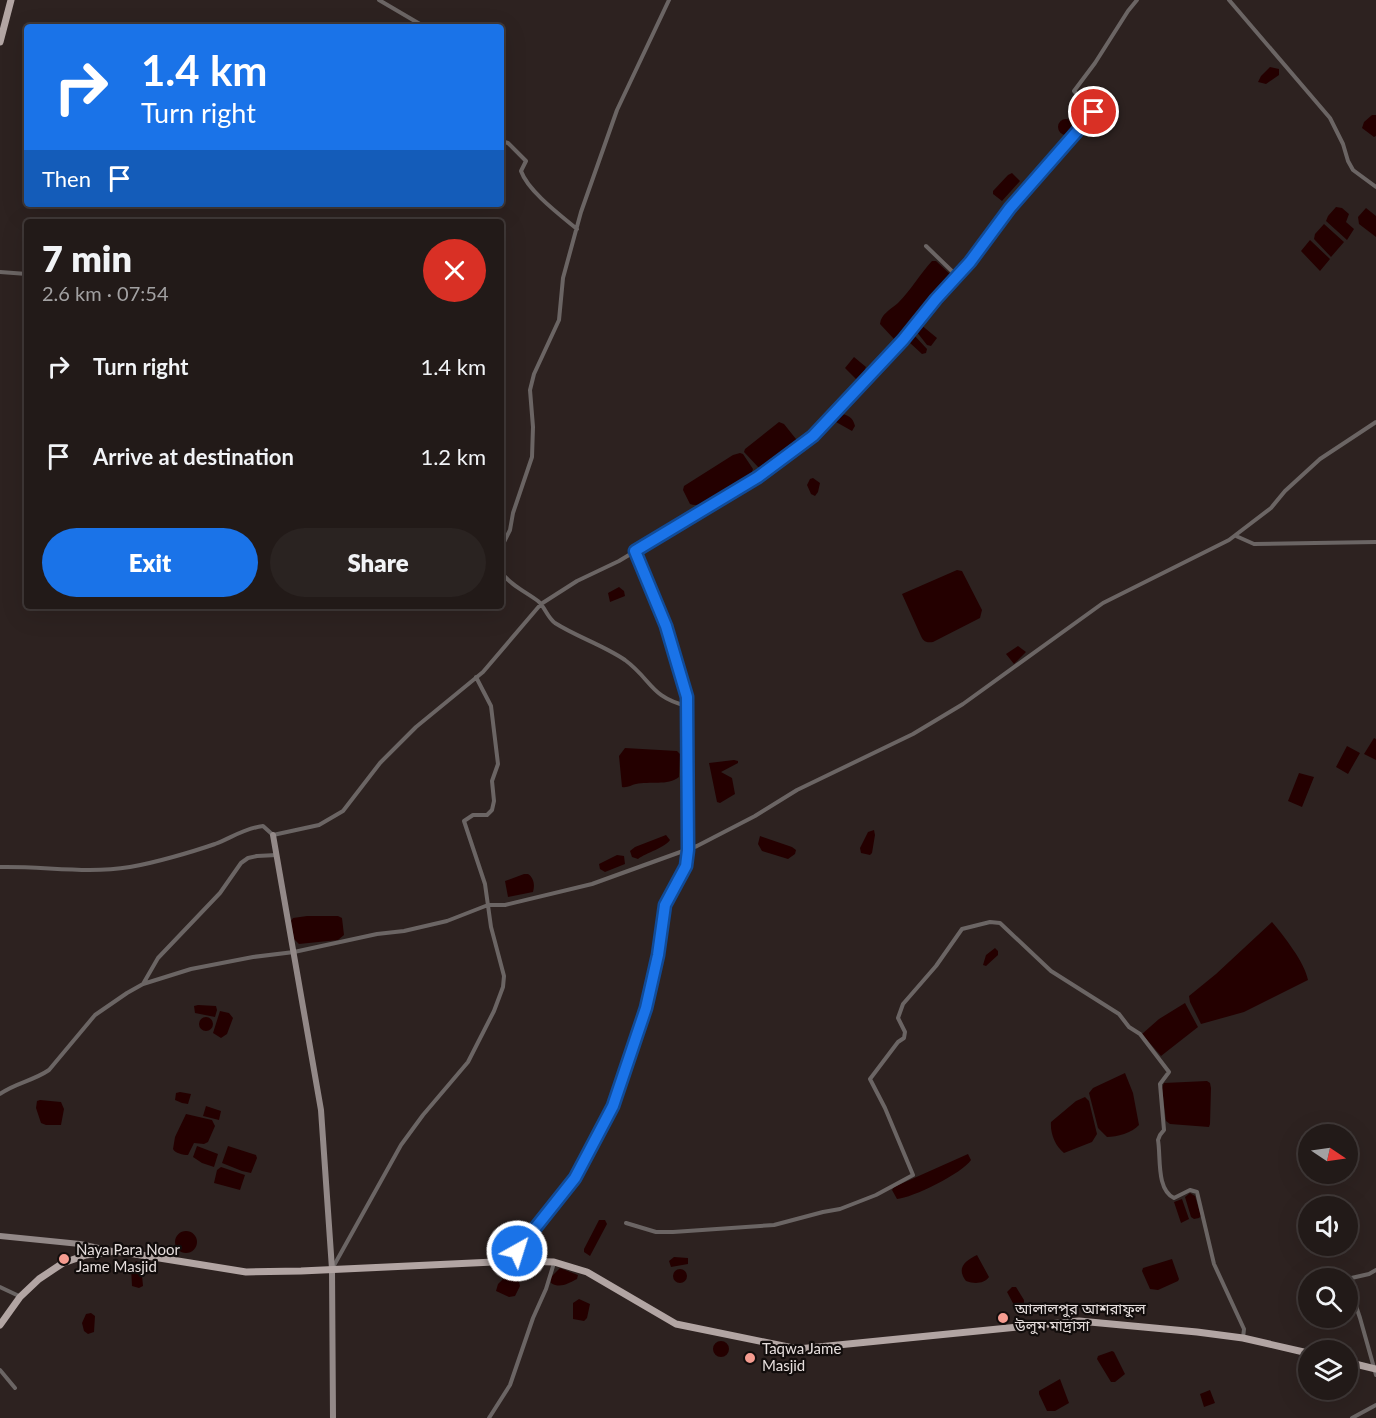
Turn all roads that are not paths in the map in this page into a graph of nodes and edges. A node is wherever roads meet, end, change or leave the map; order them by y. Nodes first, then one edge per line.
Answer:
1 (11, 0) edge
2 (380, 0) edge
3 (669, 0) edge
4 (1137, 0) edge
5 (1229, 0) edge
6 (420, 24) edge
7 (0, 42) edge
8 (504, 142) edge
9 (1376, 187) edge
10 (577, 229) junction
11 (926, 246) dead end
12 (0, 272) edge
13 (24, 274) edge
14 (957, 276) junction
15 (1376, 422) edge
16 (1235, 536) junction
17 (504, 542) edge
18 (1376, 542) edge
19 (635, 551) junction
20 (504, 574) edge
21 (541, 604) junction
22 (476, 677) junction
23 (687, 706) junction
24 (273, 835) junction
25 (688, 850) junction
26 (277, 855) junction
27 (0, 867) edge
28 (488, 905) junction
29 (294, 952) junction
30 (143, 984) junction
31 (0, 1095) edge
32 (626, 1223) dead end
33 (0, 1236) edge
34 (116, 1251) junction
35 (517, 1261) junction
36 (554, 1262) junction
37 (332, 1269) junction
38 (1376, 1270) edge
39 (1358, 1277) edge
40 (0, 1287) edge
41 (20, 1297) junction
42 (1358, 1312) edge
43 (0, 1325) edge
44 (1243, 1338) junction
45 (1298, 1351) edge
46 (1358, 1366) edge
47 (0, 1370) edge
48 (1375, 1371) edge
49 (15, 1388) dead end
50 (1376, 1405) edge
51 (333, 1418) edge
52 (489, 1418) edge
53 (1352, 1418) edge

1 - 7 main road
2 - 6 street
3 - 10 street
4 - 14 street
5 - 9 street
8 - 10 street
10 - 17 street
11 - 14 street
12 - 13 street
14 - 19 street
15 - 16 street
16 - 18 street
16 - 25 street
19 - 21 street
19 - 23 street
20 - 21 street
21 - 22 street
21 - 23 street
22 - 24 street
22 - 28 street
23 - 25 street
24 - 26 street
24 - 27 street
25 - 28 street
25 - 35 street
26 - 29 street
26 - 30 street
28 - 29 street
28 - 37 street
29 - 30 street
29 - 37 street
30 - 31 street
32 - 44 street
33 - 34 street
34 - 37 main road
34 - 41 main road
35 - 36 main road
35 - 37 main road
36 - 44 main road
36 - 52 street
37 - 51 street
38 - 39 street
40 - 41 street
41 - 43 main road
42 - 48 street
44 - 45 main road
46 - 48 main road
47 - 49 street
50 - 53 street

